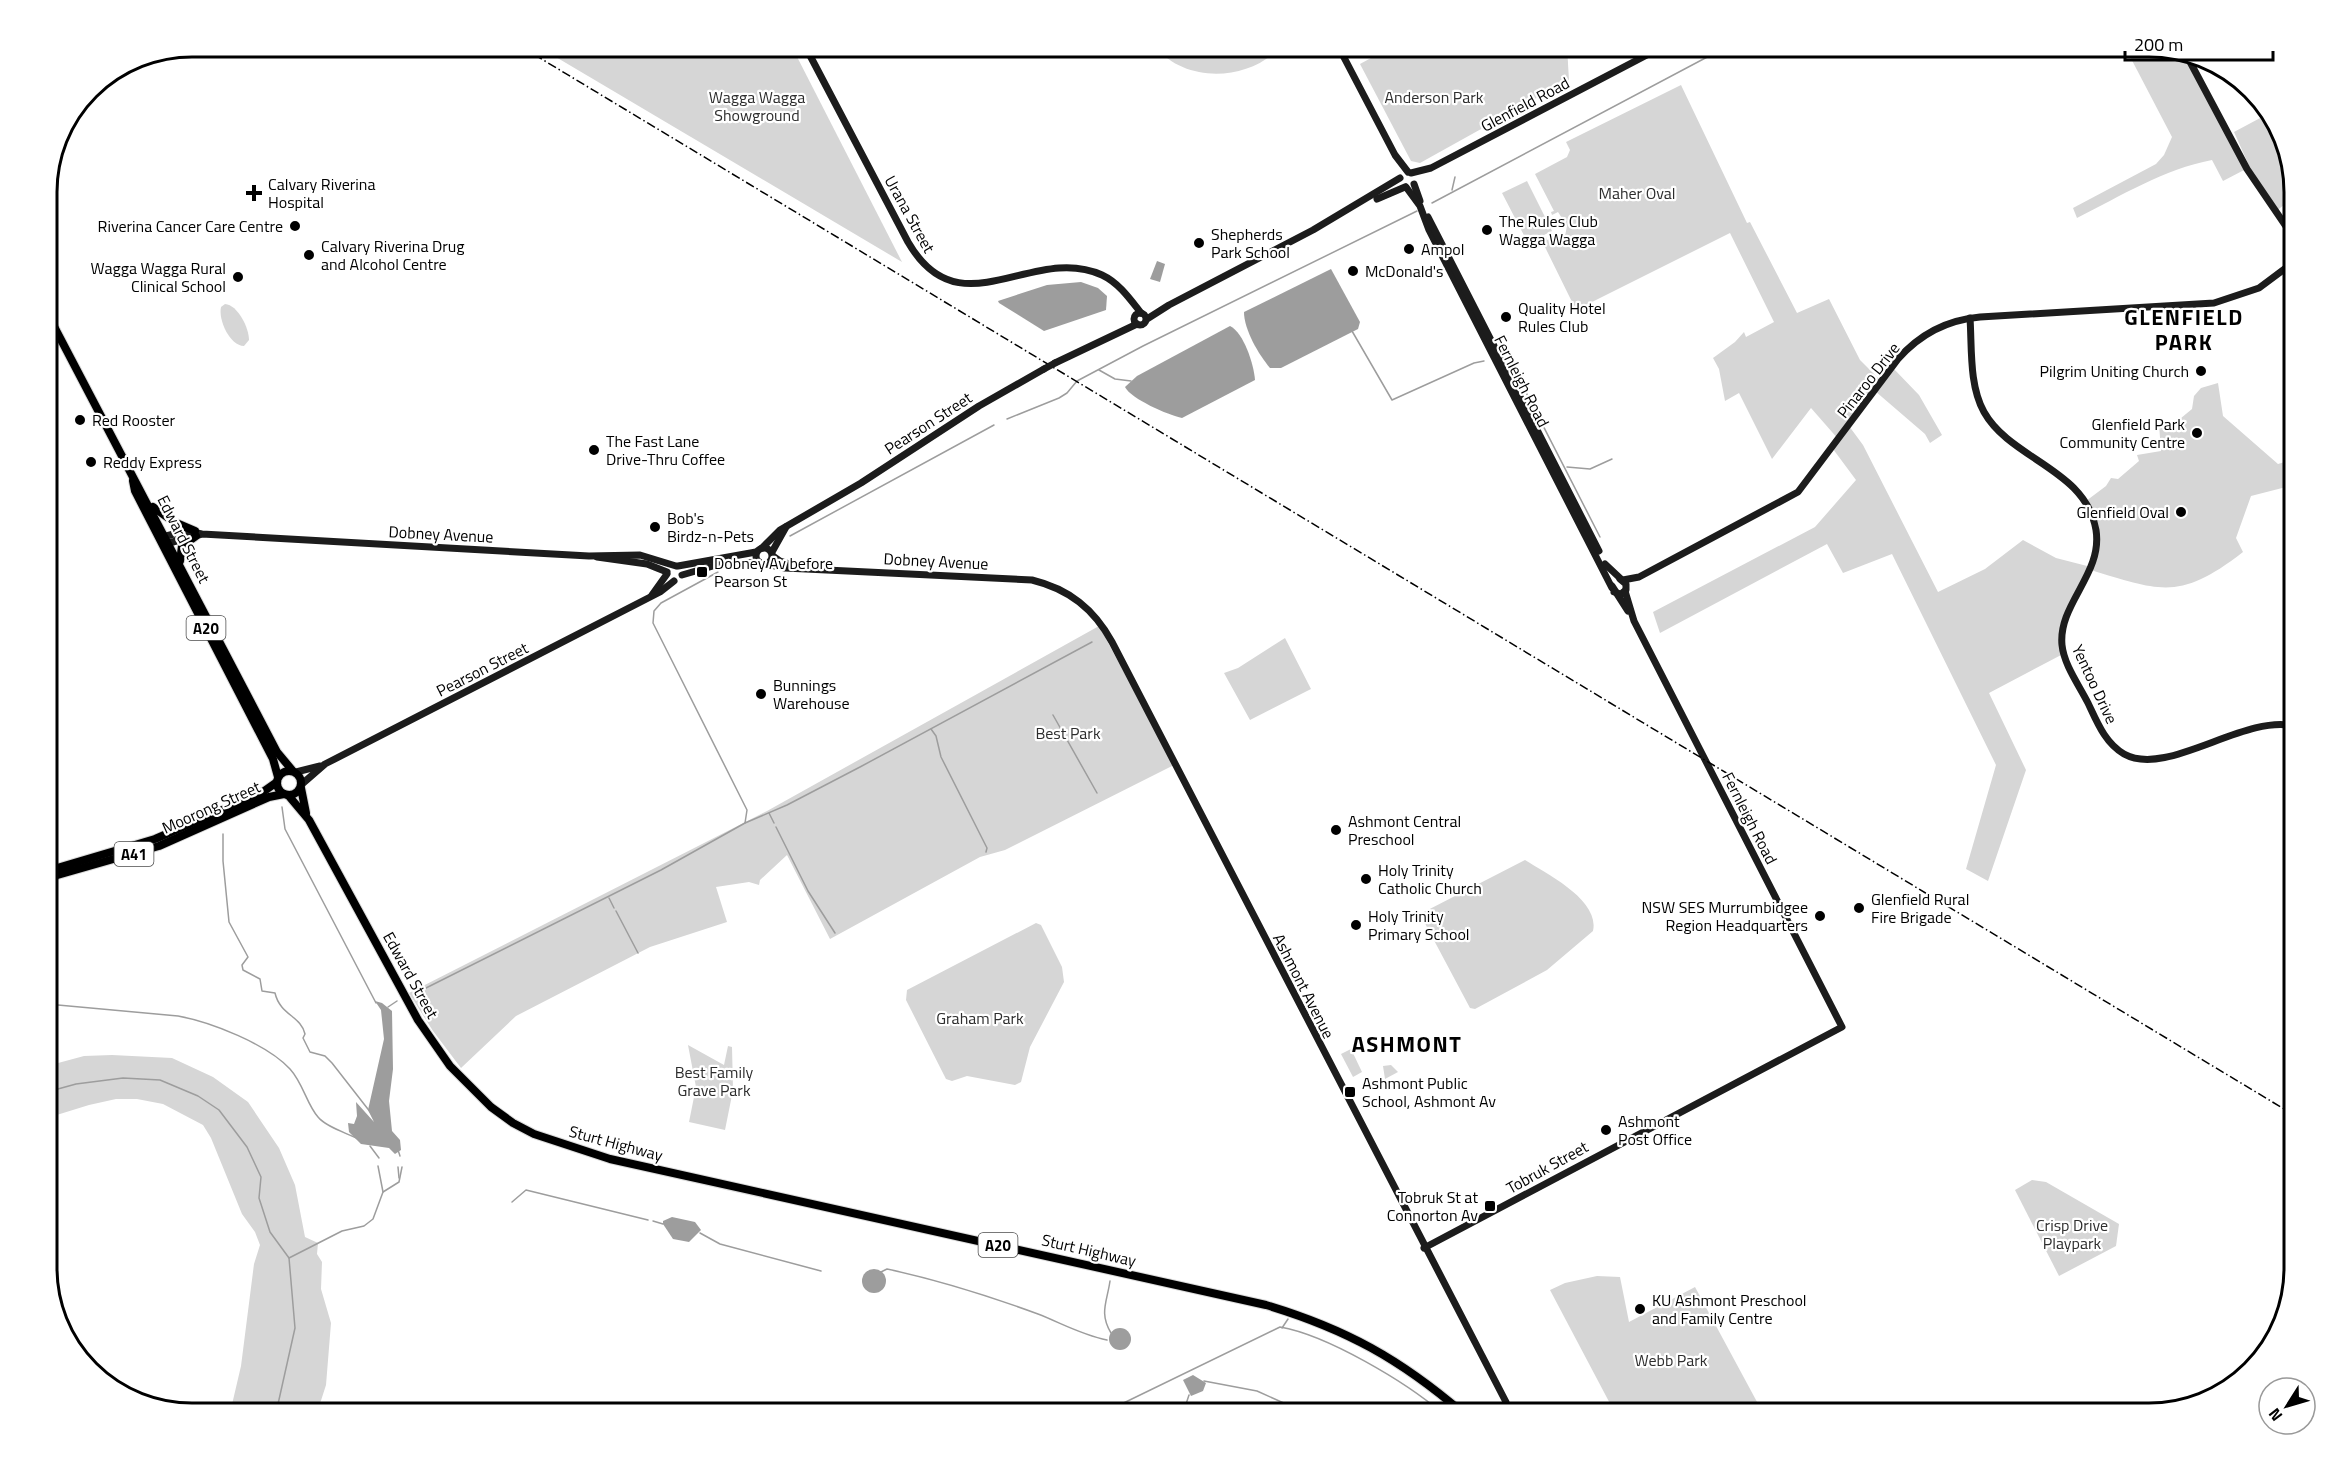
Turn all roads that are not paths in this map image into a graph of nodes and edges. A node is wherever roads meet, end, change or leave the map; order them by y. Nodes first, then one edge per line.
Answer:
1 (811, 57) edge
2 (1344, 57) edge
3 (1643, 57) edge
4 (2191, 64) edge
5 (1431, 168) junction
6 (1405, 175) junction
7 (1415, 183) junction
8 (1405, 187) junction
9 (2284, 222) edge
10 (1313, 230) junction
11 (2284, 270) edge
12 (1140, 317) junction
13 (1970, 318) junction
14 (57, 332) edge
15 (133, 480) junction
16 (148, 503) junction
17 (786, 527) junction
18 (198, 534) junction
19 (165, 540) junction
20 (759, 550) junction
21 (772, 554) junction
22 (589, 556) junction
23 (762, 563) junction
24 (181, 566) junction
25 (677, 566) junction
26 (801, 567) junction
27 (667, 573) junction
28 (682, 575) junction
29 (1639, 577) junction
30 (1622, 580) junction
31 (674, 581) junction
32 (1613, 590) junction
33 (1626, 590) junction
34 (1067, 593) joint
35 (650, 597) junction
36 (1634, 621) junction
37 (2284, 726) edge
38 (325, 764) junction
39 (294, 771) junction
40 (278, 779) junction
41 (301, 786) junction
42 (286, 794) junction
43 (309, 820) junction
44 (57, 868) edge
45 (57, 875) edge
46 (1842, 1027) joint
47 (513, 1123) joint
48 (1424, 1248) junction
49 (1449, 1403) edge
50 (1505, 1403) edge

1 - 12 street, Urana Street
2 - 6 street
3 - 5 street, Glenfield Road
4 - 9 street
5 - 6 street, Glenfield Road
5 - 7 street, Glenfield Road
6 - 7 street, Fernleigh Road
6 - 8 street, Fernleigh Road
6 - 10 street, Pearson Street
7 - 8 street, Pearson Street
7 - 30 street, Fernleigh Road
8 - 10 street, Pearson Street
8 - 32 street, Fernleigh Road
10 - 12 street, Pearson Street
11 - 13 street, Pinaroo Drive
12 - 17 street, Pearson Street, bridge
13 - 29 street, Pinaroo Drive
13 - 37 street, Yentoo Drive
14 - 15 highway, Edward Street / A20
15 - 16 highway, Edward Street / A20
15 - 19 highway, Edward Street / A20
16 - 18 highway
16 - 19 highway, Edward Street / A20
17 - 20 street, Pearson Street
17 - 21 street
18 - 19 street, Dobney Avenue
18 - 22 street, Dobney Avenue
18 - 24 highway
19 - 24 highway, Edward Street / A20
19 - 40 highway, Edward Street / A20
20 - 21 street, Dobney Avenue
20 - 23 street
20 - 25 street, Dobney Avenue
21 - 23 street
21 - 26 street, Dobney Avenue
22 - 25 street, Dobney Avenue
22 - 27 street
23 - 26 street, Dobney Avenue
23 - 28 street, Dobney Avenue
24 - 39 highway, Edward Street / A20
25 - 27 street, Pearson Street
25 - 28 street
26 - 34 street, Dobney Avenue
27 - 31 street
27 - 35 street, Pearson Street
28 - 31 street, Pearson Street
29 - 30 street, Pinaroo Drive
29 - 33 street, Pinaroo Drive
30 - 32 street
30 - 33 street, Fernleigh Road
31 - 35 street, Pearson Street
32 - 33 street
32 - 36 street, Fernleigh Road
33 - 36 street, Fernleigh Road
34 - 48 street, Ashmont Avenue
35 - 38 street, Pearson Street
36 - 46 street, Fernleigh Road
38 - 39 street, Pearson Street
38 - 41 street, Pearson Street
39 - 40 highway, A41
39 - 41 highway, A20
40 - 42 highway, A20
40 - 44 highway, Moorong Street / A41
41 - 42 highway, A41
41 - 43 highway, Edward Street / A20
42 - 43 highway, Edward Street / A20
42 - 45 highway, Moorong Street / A41
43 - 47 highway, Edward Street / A20
46 - 48 street, Tobruk Street
47 - 49 highway, Sturt Highway / A20
48 - 50 street, Ashmont Avenue

